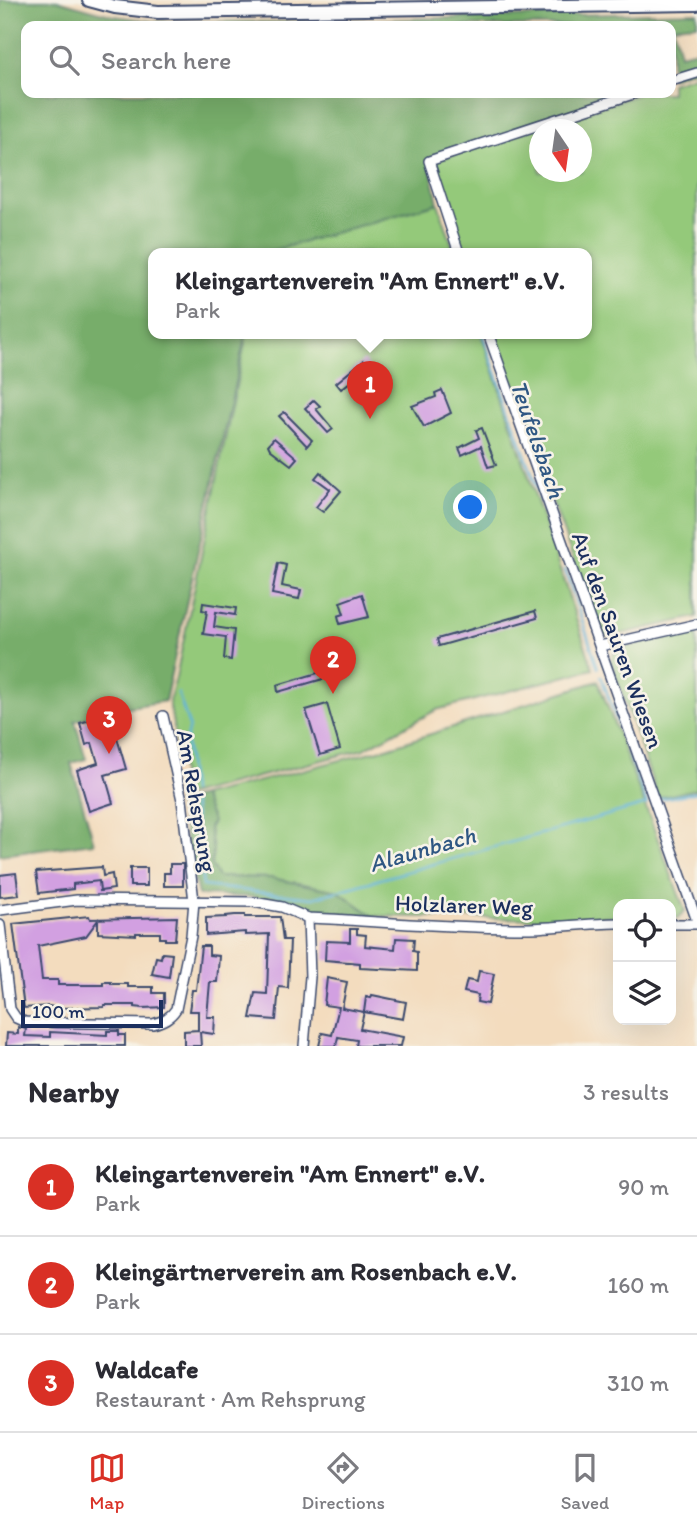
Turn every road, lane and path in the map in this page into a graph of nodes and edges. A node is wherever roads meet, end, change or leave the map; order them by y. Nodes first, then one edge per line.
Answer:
1 (89, 0) edge
2 (697, 4) edge
3 (697, 72) edge
4 (676, 79) edge
5 (621, 98) edge
6 (457, 248) edge
7 (490, 339) edge
8 (697, 624) edge
9 (600, 646) junction
10 (163, 716) dead end
11 (194, 901) junction
12 (0, 910) edge
13 (308, 918) junction
14 (697, 922) edge
15 (613, 923) edge
16 (676, 923) edge
17 (0, 925) edge
18 (304, 1046) edge

1 - 2 street
3 - 4 street
5 - 6 street
7 - 9 street, Auf den Sauren Wiesen
8 - 9 street
9 - 14 street, Auf den Sauren Wiesen
10 - 11 street, Am Rehsprung
11 - 12 street
11 - 13 street, Am Rehsprung
11 - 17 street
13 - 15 street, Holzlarer Weg
13 - 18 street
14 - 16 street

